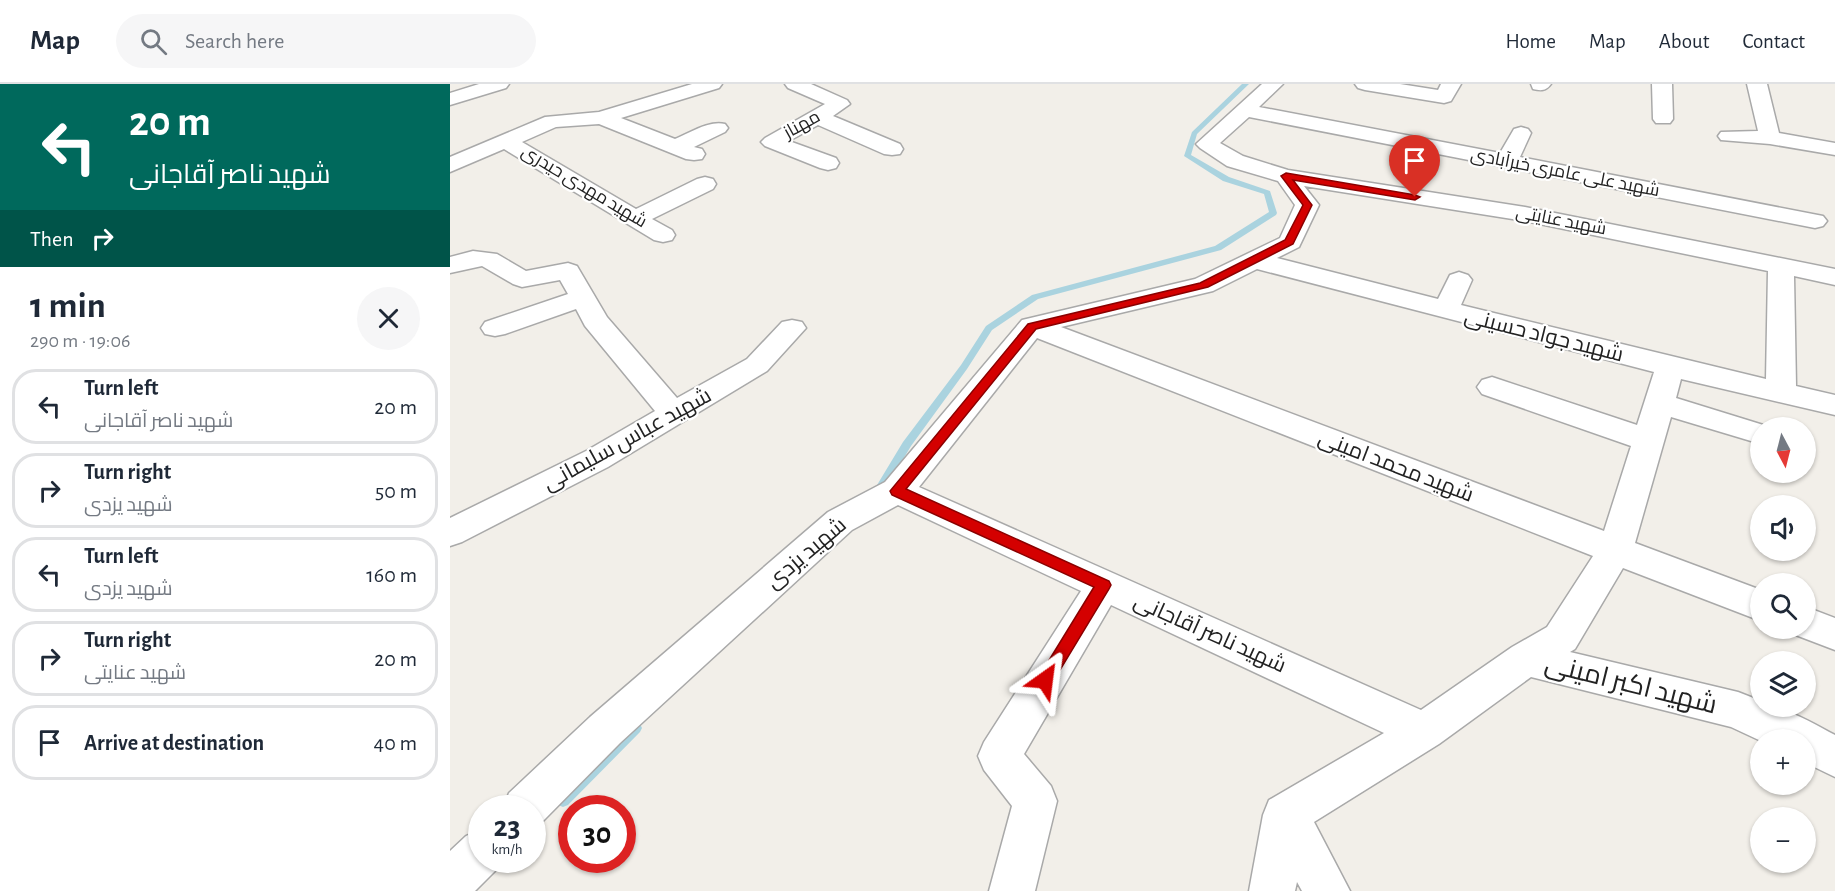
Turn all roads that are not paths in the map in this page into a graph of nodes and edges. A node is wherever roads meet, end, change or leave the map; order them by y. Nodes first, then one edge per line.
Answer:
1 (712, 84) edge
2 (1273, 84) edge
3 (1365, 84) edge
4 (1451, 84) edge
5 (1662, 84) edge
6 (1757, 84) edge
7 (485, 86) edge
8 (806, 86) edge
9 (450, 99) edge
10 (1244, 110) junction
11 (818, 117) junction
12 (601, 118) junction
13 (1663, 119) dead end
14 (718, 128) dead end
15 (1521, 134) dead end
16 (1728, 136) dead end
17 (1770, 138) junction
18 (504, 140) junction
19 (892, 149) dead end
20 (1835, 149) edge
21 (1507, 161) junction
22 (828, 163) dead end
23 (450, 165) edge
24 (1286, 176) junction
25 (705, 184) dead end
26 (635, 218) junction
27 (1815, 222) dead end
28 (1745, 233) junction
29 (663, 235) dead end
30 (1253, 260) junction
31 (450, 265) edge
32 (1781, 266) junction
33 (1835, 278) edge
34 (1459, 280) dead end
35 (583, 298) junction
36 (1446, 309) junction
37 (1032, 326) junction
38 (495, 328) dead end
39 (792, 328) dead end
40 (1670, 367) junction
41 (1492, 387) dead end
42 (1781, 392) junction
43 (1659, 403) junction
44 (1835, 405) edge
45 (674, 414) junction
46 (1750, 430) edge
47 (1648, 440) junction
48 (897, 491) junction
49 (450, 533) edge
50 (1616, 550) junction
51 (1104, 585) junction
52 (1750, 602) edge
53 (1816, 627) edge
54 (1835, 634) edge
55 (1526, 659) junction
56 (1779, 729) edge
57 (1424, 731) junction
58 (1816, 747) edge
59 (1835, 757) edge
60 (538, 795) edge
61 (1285, 815) junction
62 (468, 866) edge
63 (450, 883) edge
64 (1012, 891) edge
65 (1272, 891) edge
66 (1327, 891) edge

1 - 12 street
2 - 10 street
3 - 4 street
5 - 13 street
6 - 17 street
7 - 9 street
8 - 11 street, مهناز
10 - 21 street, شهید علی عامری خیرآبادی
10 - 24 street
11 - 19 street
11 - 22 street, مهناز
12 - 14 street
12 - 18 street
15 - 21 street
16 - 17 street
17 - 20 street
18 - 23 street
18 - 26 street, شهید مهدی حیدری
21 - 28 street, شهید علی عامری خیرآبادی
24 - 28 street, شهید عنایتی
24 - 30 street
25 - 26 street
26 - 29 street, شهید مهدی حیدری
27 - 28 street, شهید علی عامری خیرآبادی
28 - 32 street, شهید عنایتی
30 - 36 street, شهید جواد حسینی
30 - 37 street
31 - 35 street
32 - 33 street, شهید عنایتی
32 - 42 street
34 - 36 street
35 - 38 street
35 - 45 street
36 - 40 street, شهید جواد حسینی
37 - 48 street, شهید یزدی
37 - 50 street, شهید محمد امینی
39 - 45 street, شهید عباس سلیمانی
40 - 42 street, شهید جواد حسینی
40 - 43 street
41 - 47 street
42 - 44 street, شهید جواد حسینی
43 - 46 street
43 - 47 street
45 - 49 street, شهید عباس سلیمانی
47 - 50 street
48 - 51 street, شهید ناصر آقاجانی
48 - 60 street, شهید یزدی
50 - 52 street, شهید محمد امینی
50 - 55 street
51 - 57 street, شهید ناصر آقاجانی
51 - 64 street
53 - 54 street
55 - 56 street, شهید اکبر امینی
55 - 57 street
57 - 61 street
58 - 59 street
61 - 65 street
61 - 66 street
62 - 63 street

